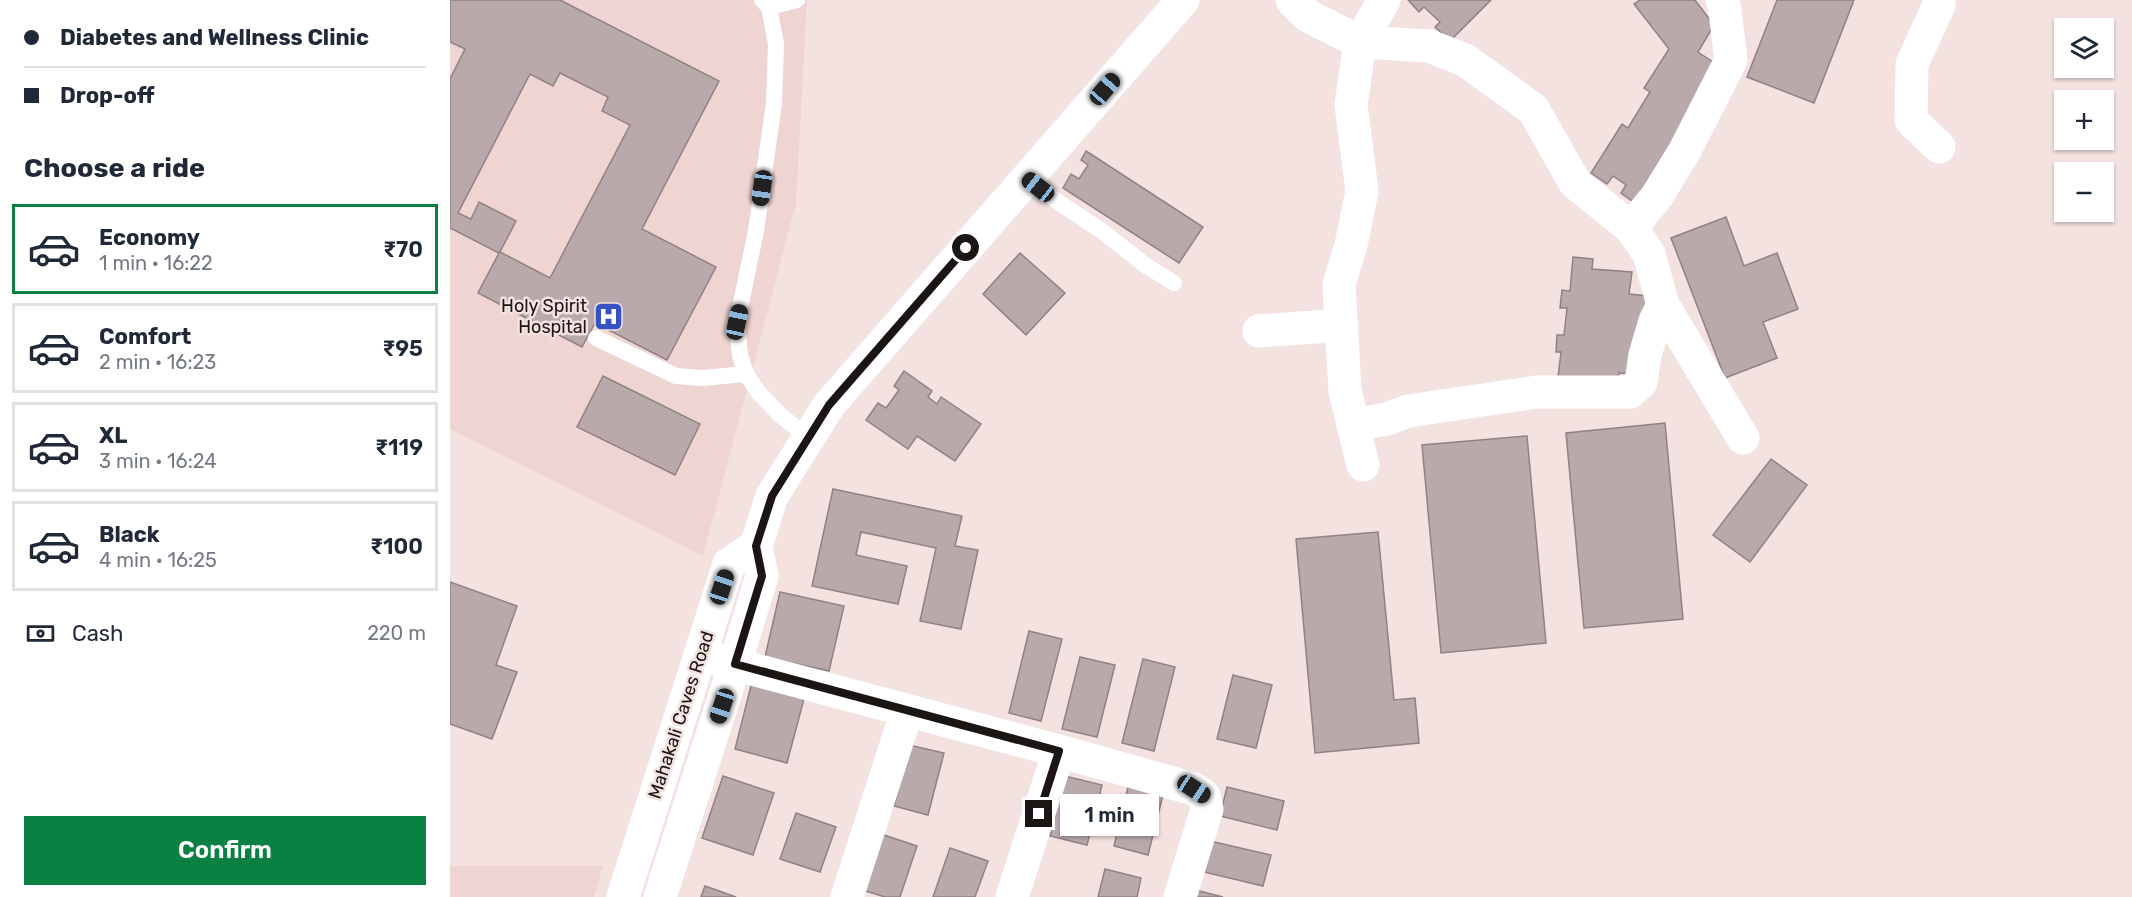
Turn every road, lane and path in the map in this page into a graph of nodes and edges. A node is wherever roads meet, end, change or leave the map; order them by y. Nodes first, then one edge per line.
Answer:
1 (797, 0) edge
2 (1183, 0) edge
3 (1293, 0) edge
4 (1384, 0) edge
5 (1722, 0) edge
6 (1939, 0) edge
7 (765, 4) edge
8 (1360, 42) junction
9 (1939, 147) dead end
10 (1027, 178) junction
11 (1631, 228) junction
12 (1174, 283) dead end
13 (1663, 305) junction
14 (1342, 325) junction
15 (1259, 331) dead end
16 (596, 338) dead end
17 (746, 374) junction
18 (1353, 425) junction
19 (808, 437) junction
20 (1743, 438) dead end
21 (1363, 465) dead end
22 (756, 546) junction
23 (700, 655) junction
24 (735, 664) junction
25 (907, 711) junction
26 (1059, 751) junction
27 (623, 897) edge
28 (660, 897) edge
29 (847, 897) edge
30 (1012, 897) edge
31 (1180, 897) edge

1 - 7 lane
2 - 10 street, Mahakali Caves Road
3 - 8 street
4 - 8 street
5 - 11 street
6 - 9 street
7 - 17 lane
8 - 11 street
8 - 14 street
10 - 12 lane
10 - 19 street, Mahakali Caves Road
11 - 13 street
13 - 18 street
13 - 20 street
14 - 15 street
14 - 18 street
16 - 17 lane
17 - 19 lane
18 - 21 street
19 - 22 street, Mahakali Caves Road
22 - 23 street, Mahakali Caves Road
22 - 24 street, Mahakali Caves Road
23 - 24 street
23 - 27 street, Mahakali Caves Road
24 - 25 street
24 - 28 street, Mahakali Caves Road
25 - 26 street
25 - 29 street
26 - 30 street
26 - 31 street

